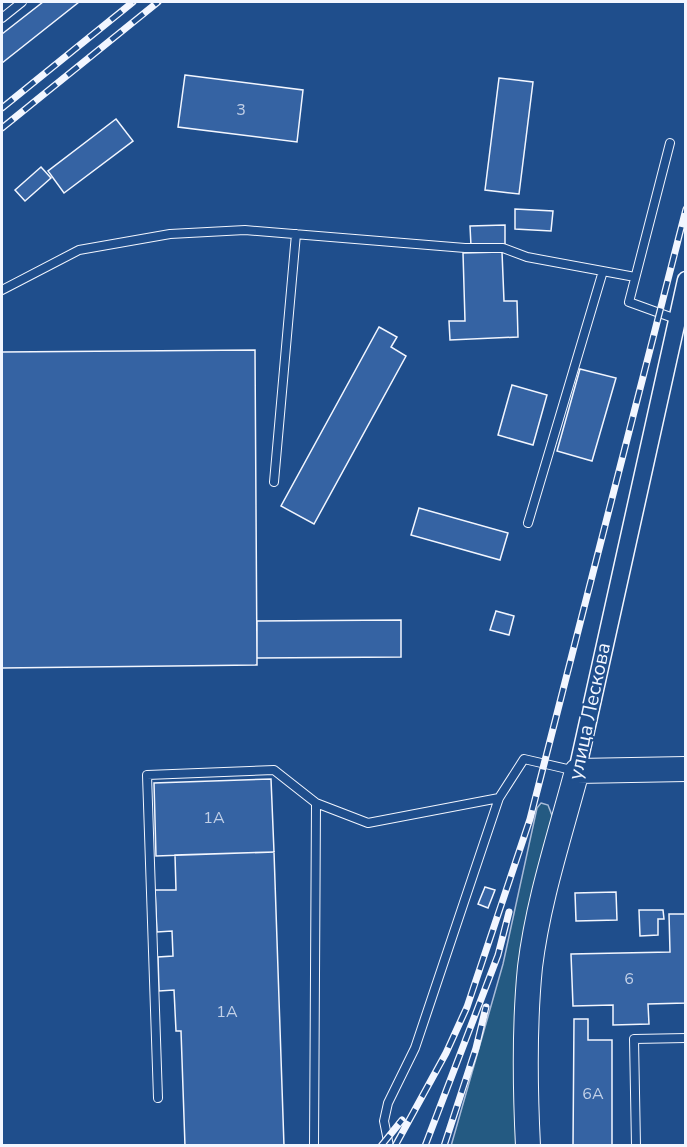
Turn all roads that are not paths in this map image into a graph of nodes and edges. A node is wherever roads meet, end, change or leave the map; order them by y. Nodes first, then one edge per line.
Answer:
1 (22, 2) edge
2 (2, 18) edge
3 (670, 143) dead end
4 (296, 234) junction
5 (603, 271) junction
6 (635, 277) junction
7 (686, 280) edge
8 (2, 290) edge
9 (676, 319) junction
10 (274, 482) dead end
11 (528, 523) dead end
12 (686, 769) edge
13 (577, 771) junction
14 (499, 798) junction
15 (315, 803) junction
16 (686, 1038) edge
17 (158, 1098) dead end
18 (314, 1146) edge
19 (389, 1146) edge
20 (528, 1146) edge
21 (636, 1146) edge

1 - 2 lane
3 - 6 lane
4 - 5 lane
4 - 8 lane
4 - 10 lane
5 - 6 lane
5 - 11 lane
6 - 9 lane
7 - 9 street, улица Лескова
9 - 13 street, улица Лескова
12 - 13 main road
13 - 14 lane
13 - 20 main road, улица Лескова
14 - 15 lane
14 - 19 lane
15 - 17 lane
15 - 18 lane
16 - 21 lane

